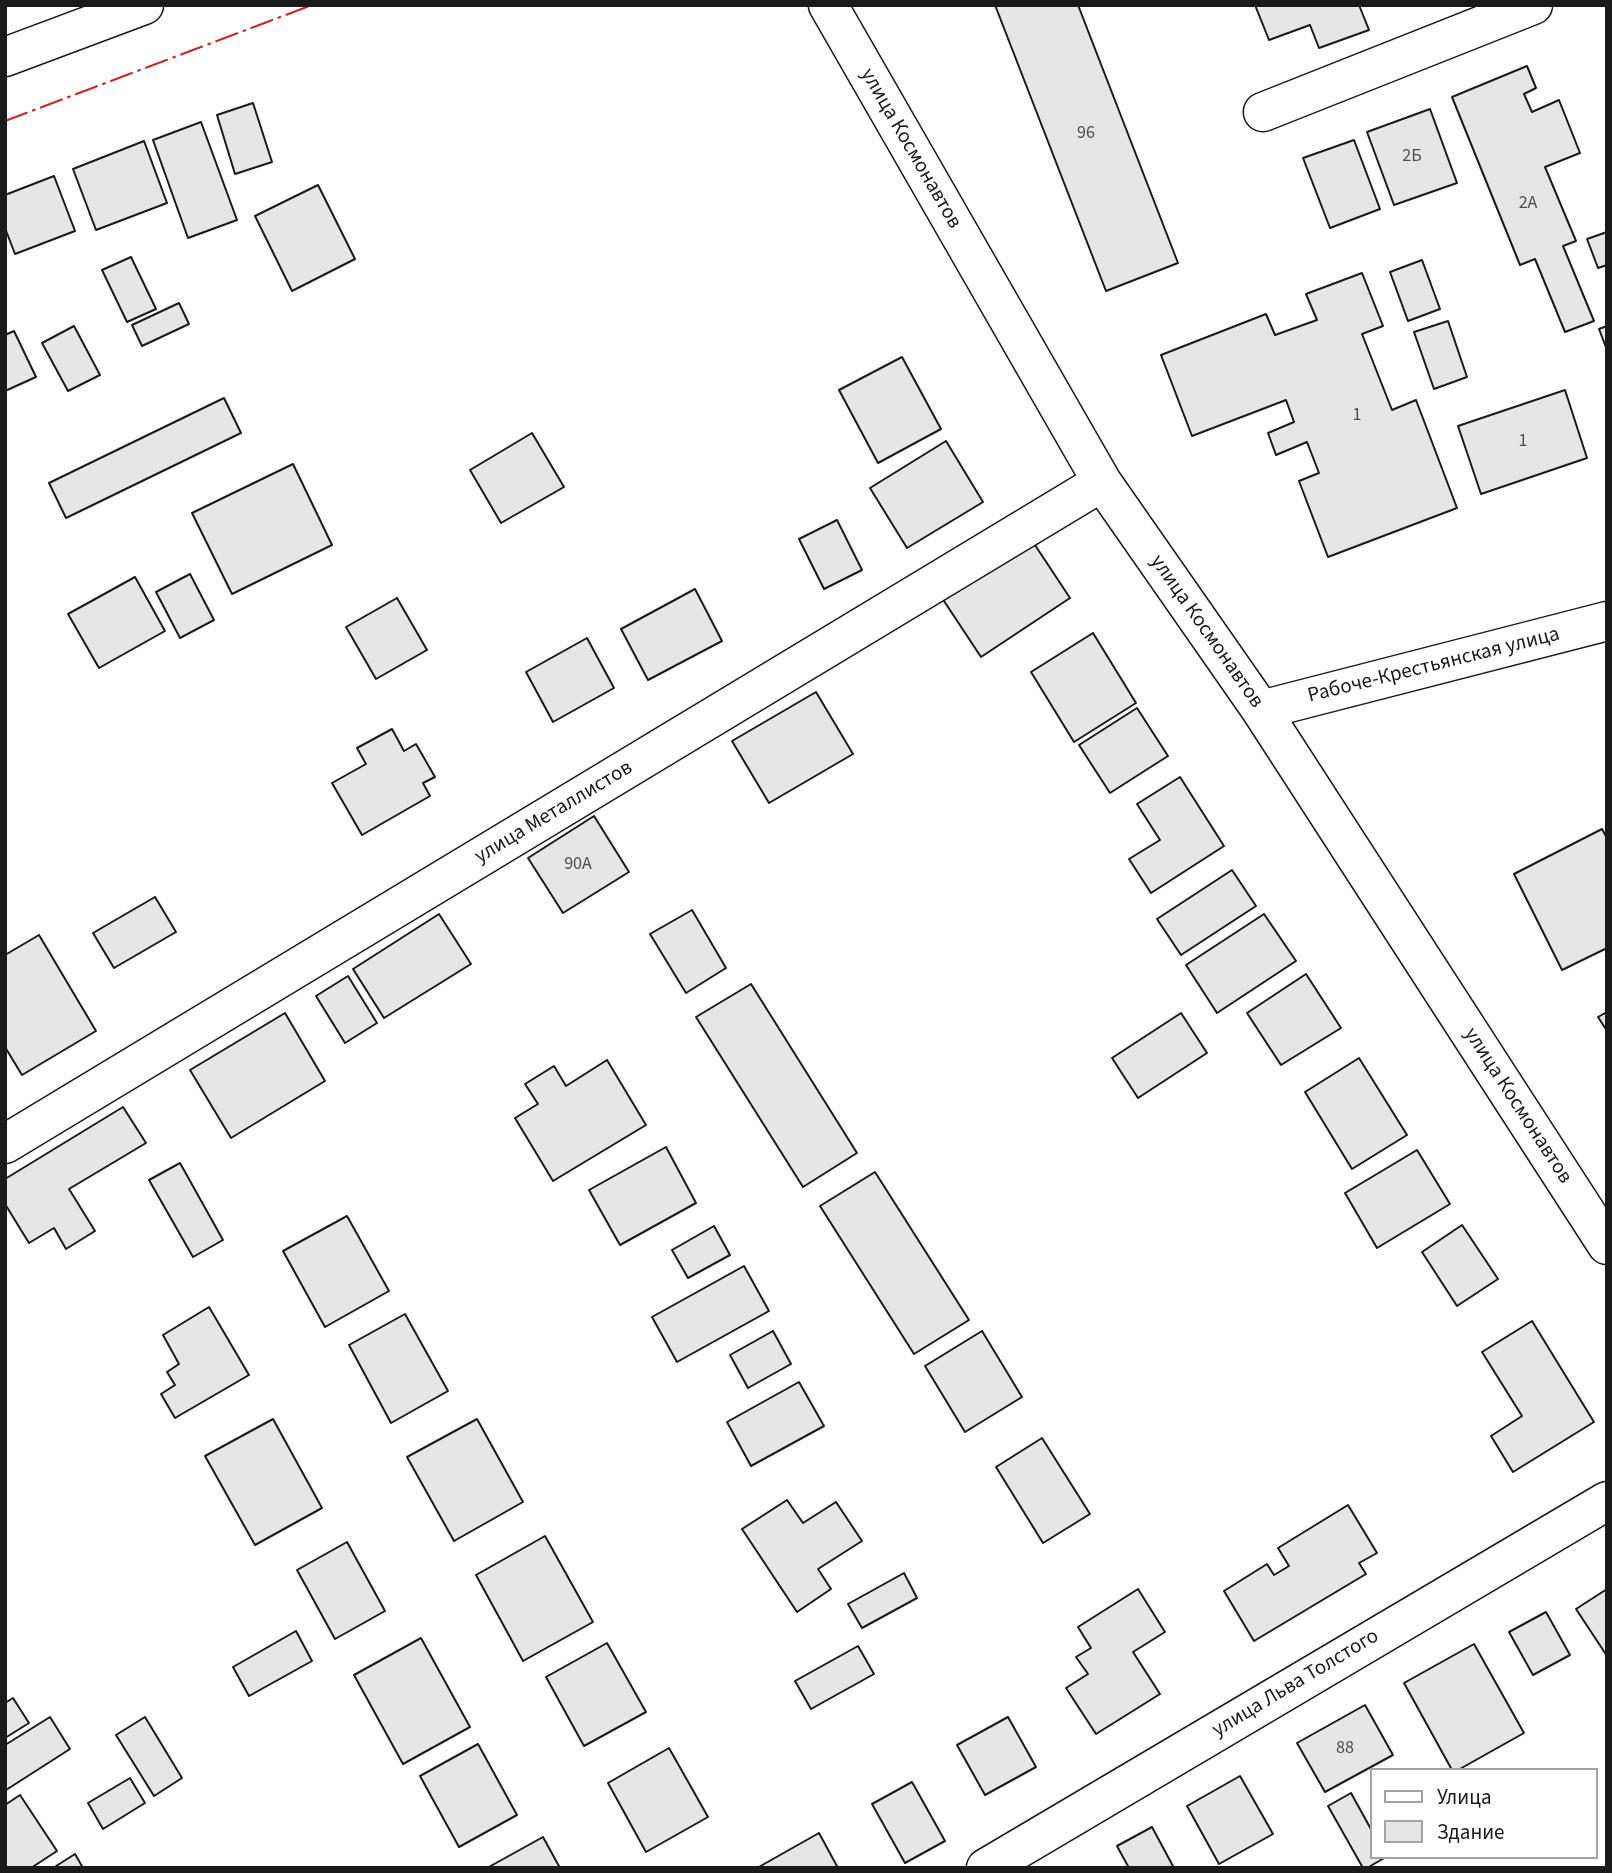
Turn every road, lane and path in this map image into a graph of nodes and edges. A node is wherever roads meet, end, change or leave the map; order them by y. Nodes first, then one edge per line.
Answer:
1 (144, 5) edge
2 (828, 5) edge
3 (1533, 5) edge
4 (5, 57) edge
5 (1262, 112) dead end
6 (1102, 482) junction
7 (1607, 621) edge
8 (1261, 710) junction
9 (5, 1144) edge
10 (1607, 1245) edge
11 (1607, 1501) edge
12 (986, 1868) edge

1 - 4 street
2 - 6 street, улица Космонавтов
3 - 5 street
6 - 8 street, улица Космонавтов
6 - 9 street, улица Металлистов
7 - 8 street, Рабоче-Крестьянская улица
8 - 10 street, улица Космонавтов
11 - 12 street, улица Льва Толстого

